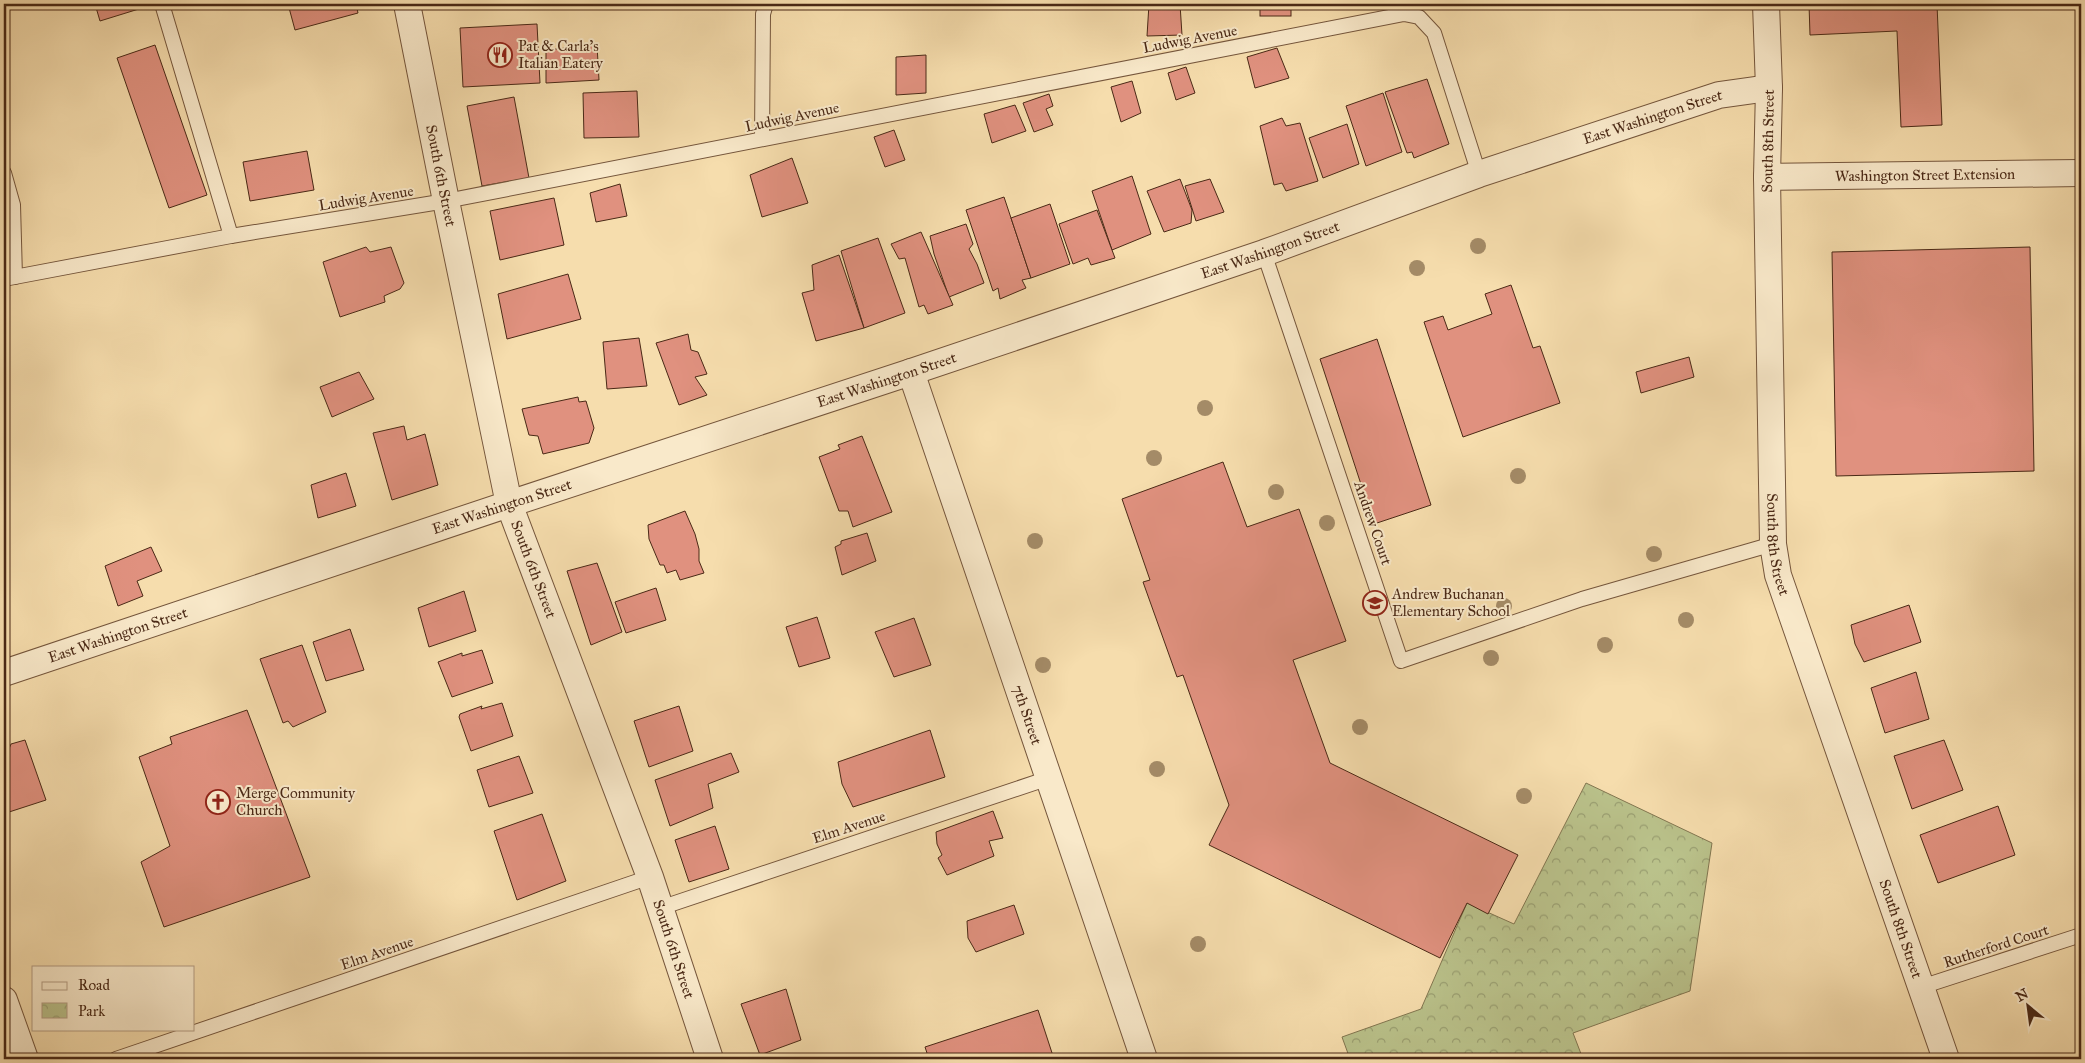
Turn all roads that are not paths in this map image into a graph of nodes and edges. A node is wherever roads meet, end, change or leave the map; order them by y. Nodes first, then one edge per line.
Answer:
1 (162, 4) edge
2 (407, 4) edge
3 (766, 4) edge
4 (1766, 4) edge
5 (1769, 88) junction
6 (762, 139) junction
7 (4, 173) edge
8 (2081, 173) edge
9 (1479, 174) junction
10 (1766, 176) junction
11 (446, 201) junction
12 (231, 236) junction
13 (1264, 253) junction
14 (9, 278) edge
15 (911, 372) junction
16 (509, 504) junction
17 (1774, 544) junction
18 (4, 673) edge
19 (1048, 778) junction
20 (650, 877) junction
21 (660, 908) junction
22 (2081, 935) edge
23 (1920, 987) junction
24 (4, 1000) edge
25 (25, 1059) edge
26 (116, 1059) edge
27 (710, 1059) edge
28 (1144, 1059) edge
29 (1946, 1059) edge

1 - 12 lane
2 - 11 street, South 6th Street
3 - 6 lane
4 - 5 street, South 8th Street
5 - 9 street, East Washington Street
5 - 10 street, South 8th Street
6 - 9 lane, Ludwig Avenue
6 - 11 lane, Ludwig Avenue
7 - 14 lane
8 - 10 street, Washington Street Extension
9 - 13 street, East Washington Street
10 - 17 street, South 8th Street
11 - 12 lane, Ludwig Avenue
11 - 16 street, South 6th Street
12 - 14 lane, Ludwig Avenue
13 - 15 street, East Washington Street
13 - 17 lane, Andrew Court
15 - 16 street, East Washington Street
15 - 19 street, 7th Street
16 - 18 street, East Washington Street
16 - 20 street, South 6th Street
17 - 23 street, South 8th Street
19 - 21 lane, Elm Avenue
19 - 28 street, 7th Street
20 - 21 street, South 6th Street
20 - 26 lane, Elm Avenue
21 - 27 street, South 6th Street
22 - 23 lane, Rutherford Court
23 - 29 street, South 8th Street
24 - 25 street

